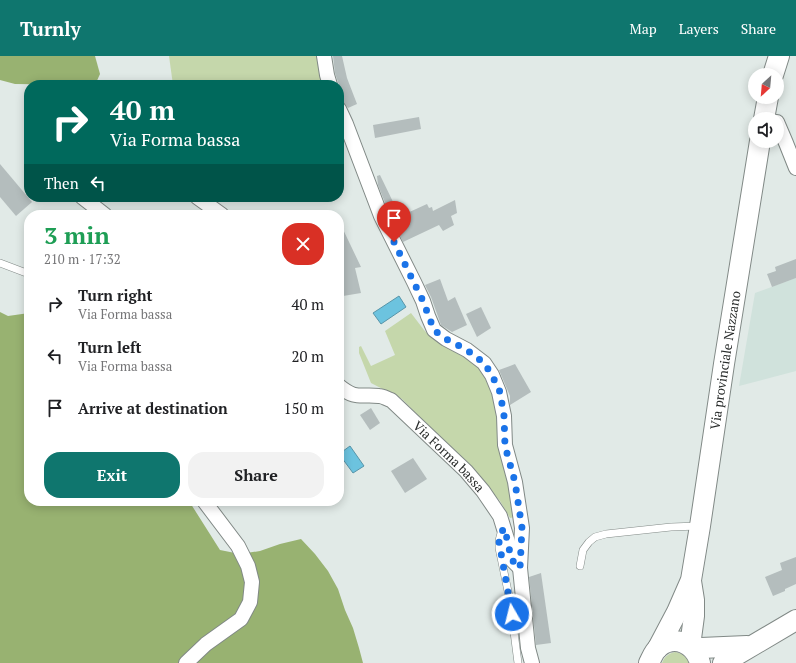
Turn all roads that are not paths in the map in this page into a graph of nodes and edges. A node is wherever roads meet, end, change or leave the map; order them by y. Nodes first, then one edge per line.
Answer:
1 (324, 56) edge
2 (779, 56) edge
3 (775, 68) edge
4 (328, 80) edge
5 (344, 120) edge
6 (784, 138) edge
7 (759, 148) edge
8 (796, 168) edge
9 (88, 202) edge
10 (204, 202) edge
11 (99, 210) edge
12 (215, 210) edge
13 (0, 263) edge
14 (24, 272) edge
15 (344, 390) edge
16 (208, 506) edge
17 (700, 526) junction
18 (504, 528) junction
19 (580, 566) dead end
20 (520, 568) junction
21 (691, 580) junction
22 (796, 620) edge
23 (695, 655) edge
24 (738, 655) edge
25 (653, 657) edge
26 (186, 663) edge
27 (518, 663) edge
28 (532, 663) edge

1 - 4 street
2 - 3 main road
5 - 20 street, Via Forma bassa
6 - 8 street
7 - 17 main road, Via provinciale Nazzano
9 - 11 street
10 - 12 street
13 - 14 lane
15 - 18 street, Via Forma bassa
16 - 26 street
17 - 19 lane
17 - 21 main road, Via provinciale Nazzano
18 - 20 street, Via Forma bassa
18 - 27 lane
20 - 28 street, Via Forma bassa
21 - 23 main road, Via provinciale Nazzano
21 - 25 main road, Via provinciale Nazzano
22 - 24 main road
23 - 24 main road
23 - 25 main road

